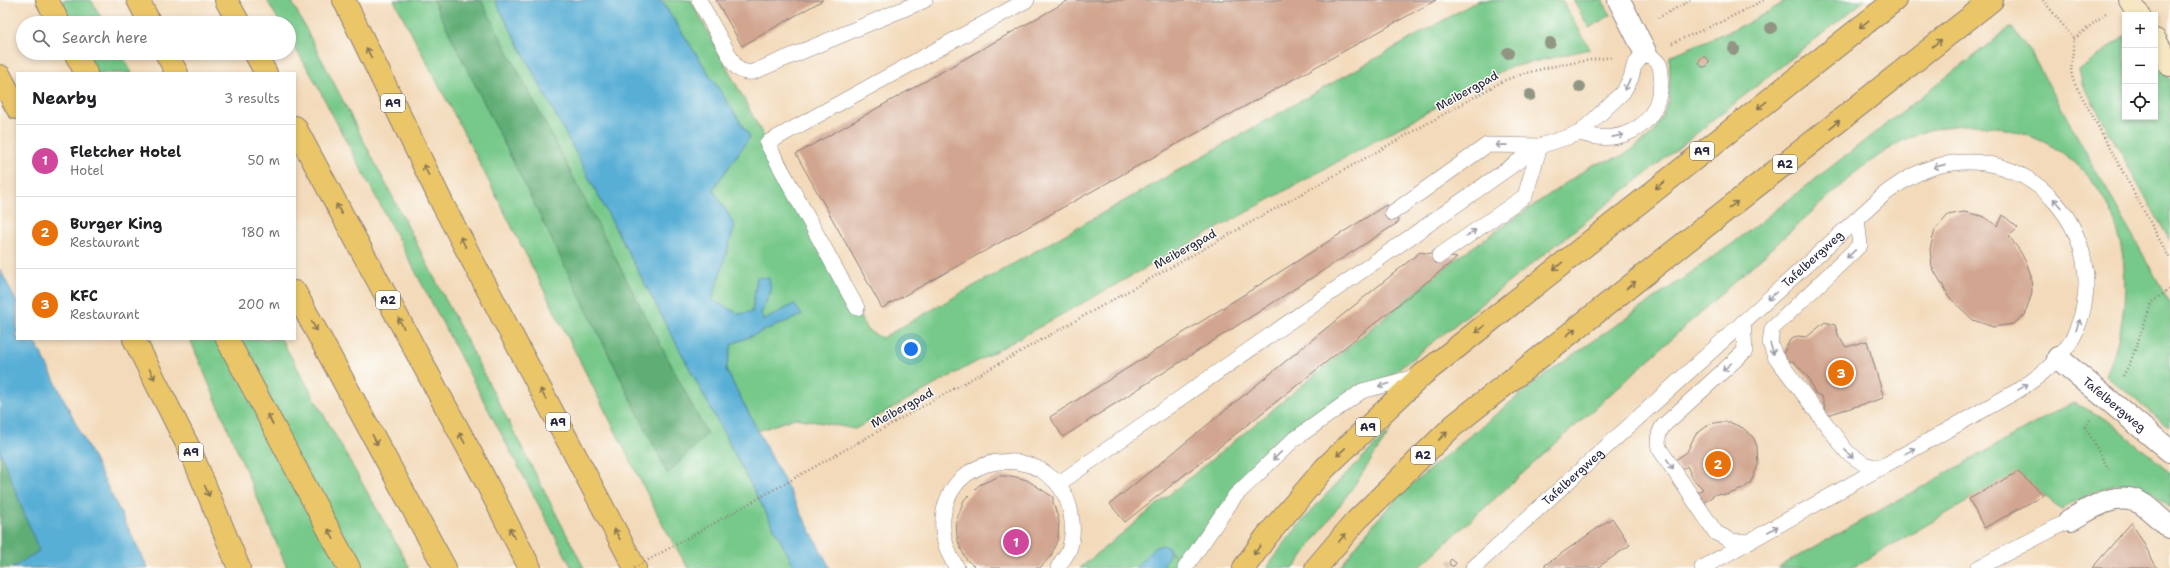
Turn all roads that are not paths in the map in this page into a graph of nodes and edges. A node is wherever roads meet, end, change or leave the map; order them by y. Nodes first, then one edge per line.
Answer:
1 (47, 0) edge
2 (138, 0) edge
3 (226, 0) edge
4 (344, 0) edge
5 (699, 0) edge
6 (925, 0) edge
7 (1027, 0) edge
8 (1619, 0) edge
9 (1895, 0) edge
10 (1992, 0) edge
11 (2121, 4) edge
12 (2134, 12) edge
13 (55, 16) edge
14 (146, 16) edge
15 (235, 16) edge
16 (2158, 45) edge
17 (1645, 52) junction
18 (79, 60) edge
19 (170, 60) edge
20 (259, 60) edge
21 (2170, 65) edge
22 (85, 72) edge
23 (176, 72) edge
24 (265, 72) edge
25 (0, 76) edge
26 (16, 106) edge
27 (296, 129) edge
28 (1580, 133) junction
29 (1540, 146) junction
30 (1392, 213) dead end
31 (1857, 219) junction
32 (1440, 256) dead end
33 (296, 294) edge
34 (857, 308) dead end
35 (1743, 322) junction
36 (135, 340) edge
37 (228, 340) edge
38 (2058, 358) junction
39 (1422, 375) junction
40 (2170, 451) edge
41 (1885, 465) junction
42 (1058, 484) junction
43 (2070, 520) joint
44 (2170, 528) edge
45 (1750, 542) junction
46 (239, 568) edge
47 (350, 568) edge
48 (445, 568) edge
49 (530, 568) edge
50 (635, 568) edge
51 (957, 568) edge
52 (1058, 568) edge
53 (1185, 568) edge
54 (1244, 568) edge
55 (1316, 568) edge
56 (1473, 568) edge
57 (1702, 568) edge
58 (1978, 568) edge

1 - 13 highway
2 - 14 highway
3 - 15 highway
50 -> 4 highway, A9
5 - 6 lane
7 - 34 lane
8 - 17 street
9 -> 39 highway, A9
55 -> 10 highway, A2
11 - 12 street
16 - 21 street
17 -> 28 lane
28 -> 17 lane
18 - 22 highway
19 - 23 highway
20 - 24 highway
25 - 26 highway
49 -> 27 highway, A2
28 - 29 lane
29 -> 30 lane
32 -> 29 lane
29 - 42 lane
31 -> 35 lane, Tafelbergweg
38 -> 31 lane, Tafelbergweg
31 -> 41 lane
33 -> 48 highway
35 -> 45 lane
35 - 56 lane, Tafelbergweg
36 -> 46 highway, A9
47 -> 37 highway
38 - 40 street, Tafelbergweg
41 -> 38 lane, Tafelbergweg
39 -> 53 lane
39 -> 54 highway, A9
45 -> 41 lane, Tafelbergweg
42 - 51 lane
42 - 52 lane
43 - 44 street
43 - 58 lane
45 - 57 lane, Tafelbergweg

